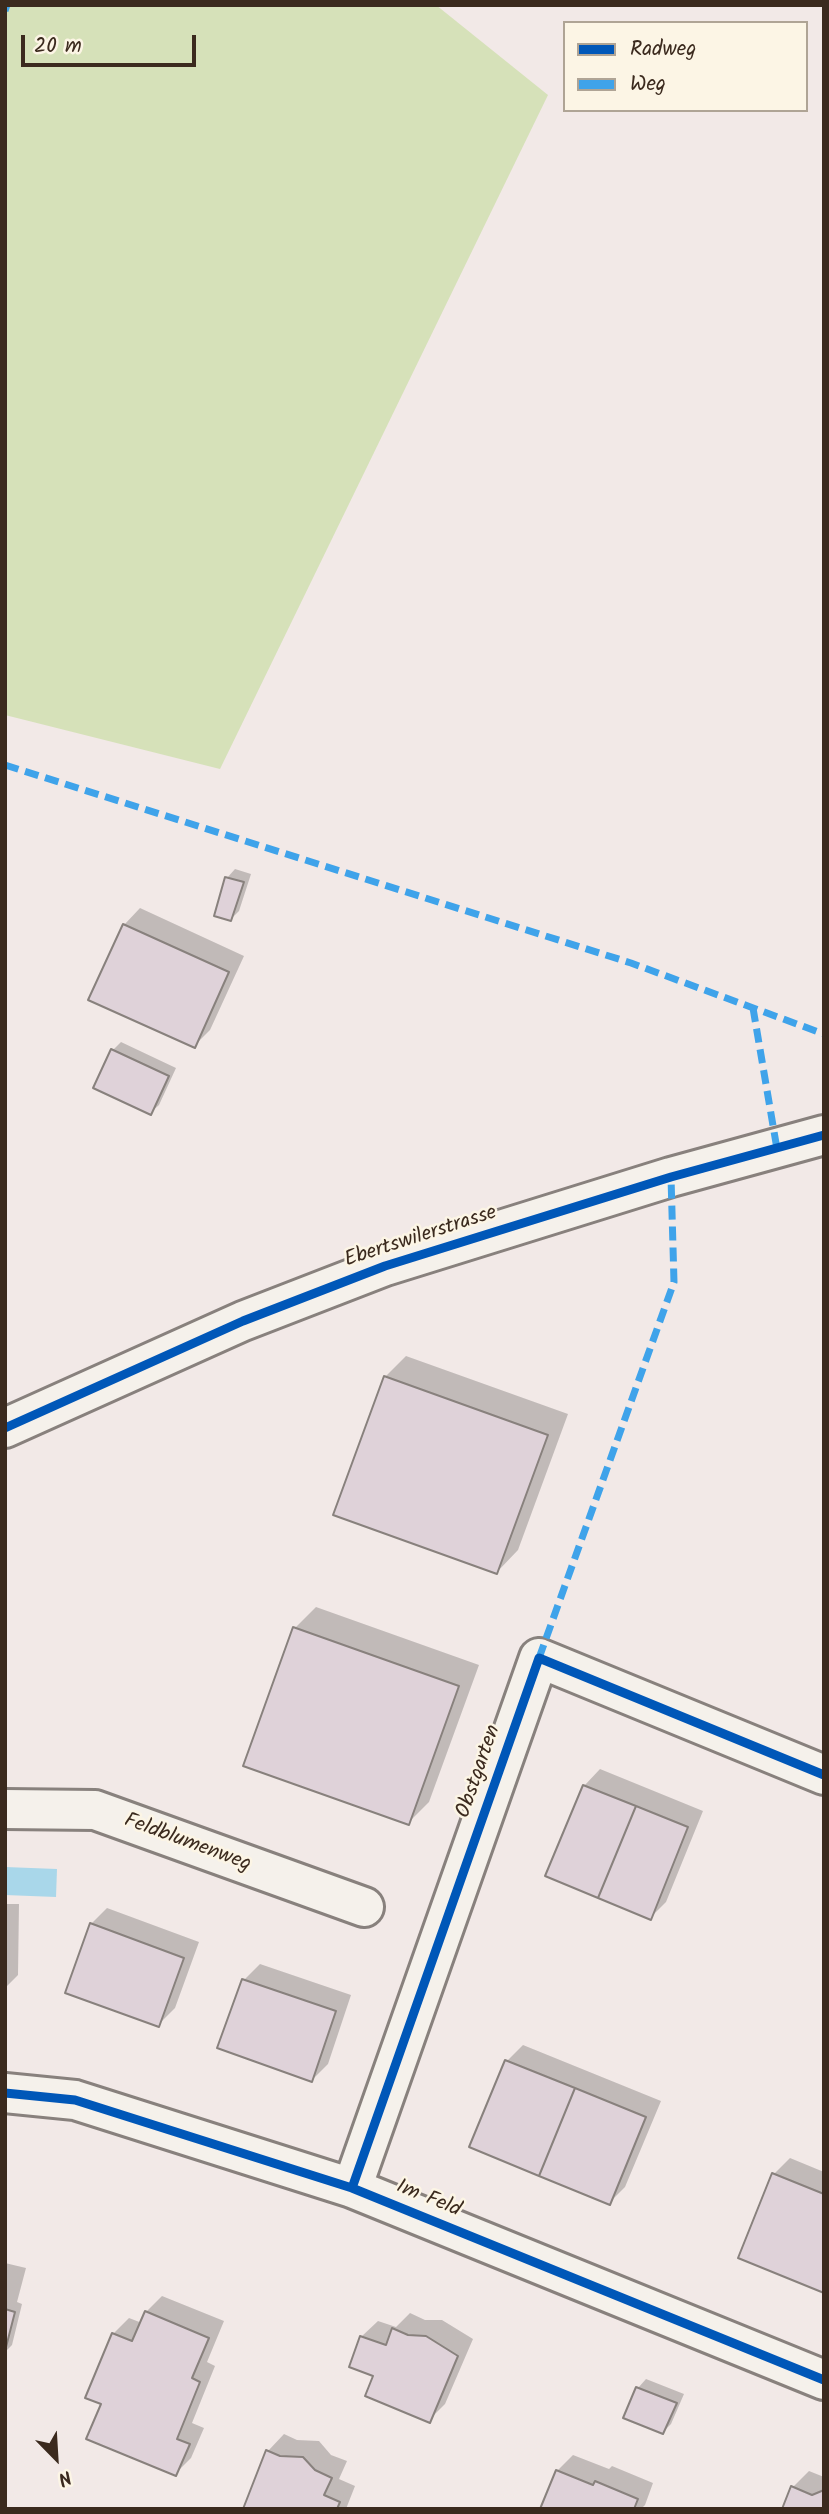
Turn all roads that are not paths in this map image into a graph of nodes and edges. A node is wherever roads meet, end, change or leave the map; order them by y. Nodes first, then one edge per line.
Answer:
1 (824, 1135) edge
2 (5, 1428) edge
3 (824, 1775) edge
4 (5, 1809) edge
5 (364, 1908) dead end
6 (5, 2093) edge
7 (352, 2188) junction
8 (824, 2380) edge

1 - 2 street, Ebertswilerstrasse
3 - 7 street, Obstgarten
4 - 5 street, Feldblumenweg
6 - 7 street, Im Feld
7 - 8 street, Im Feld

